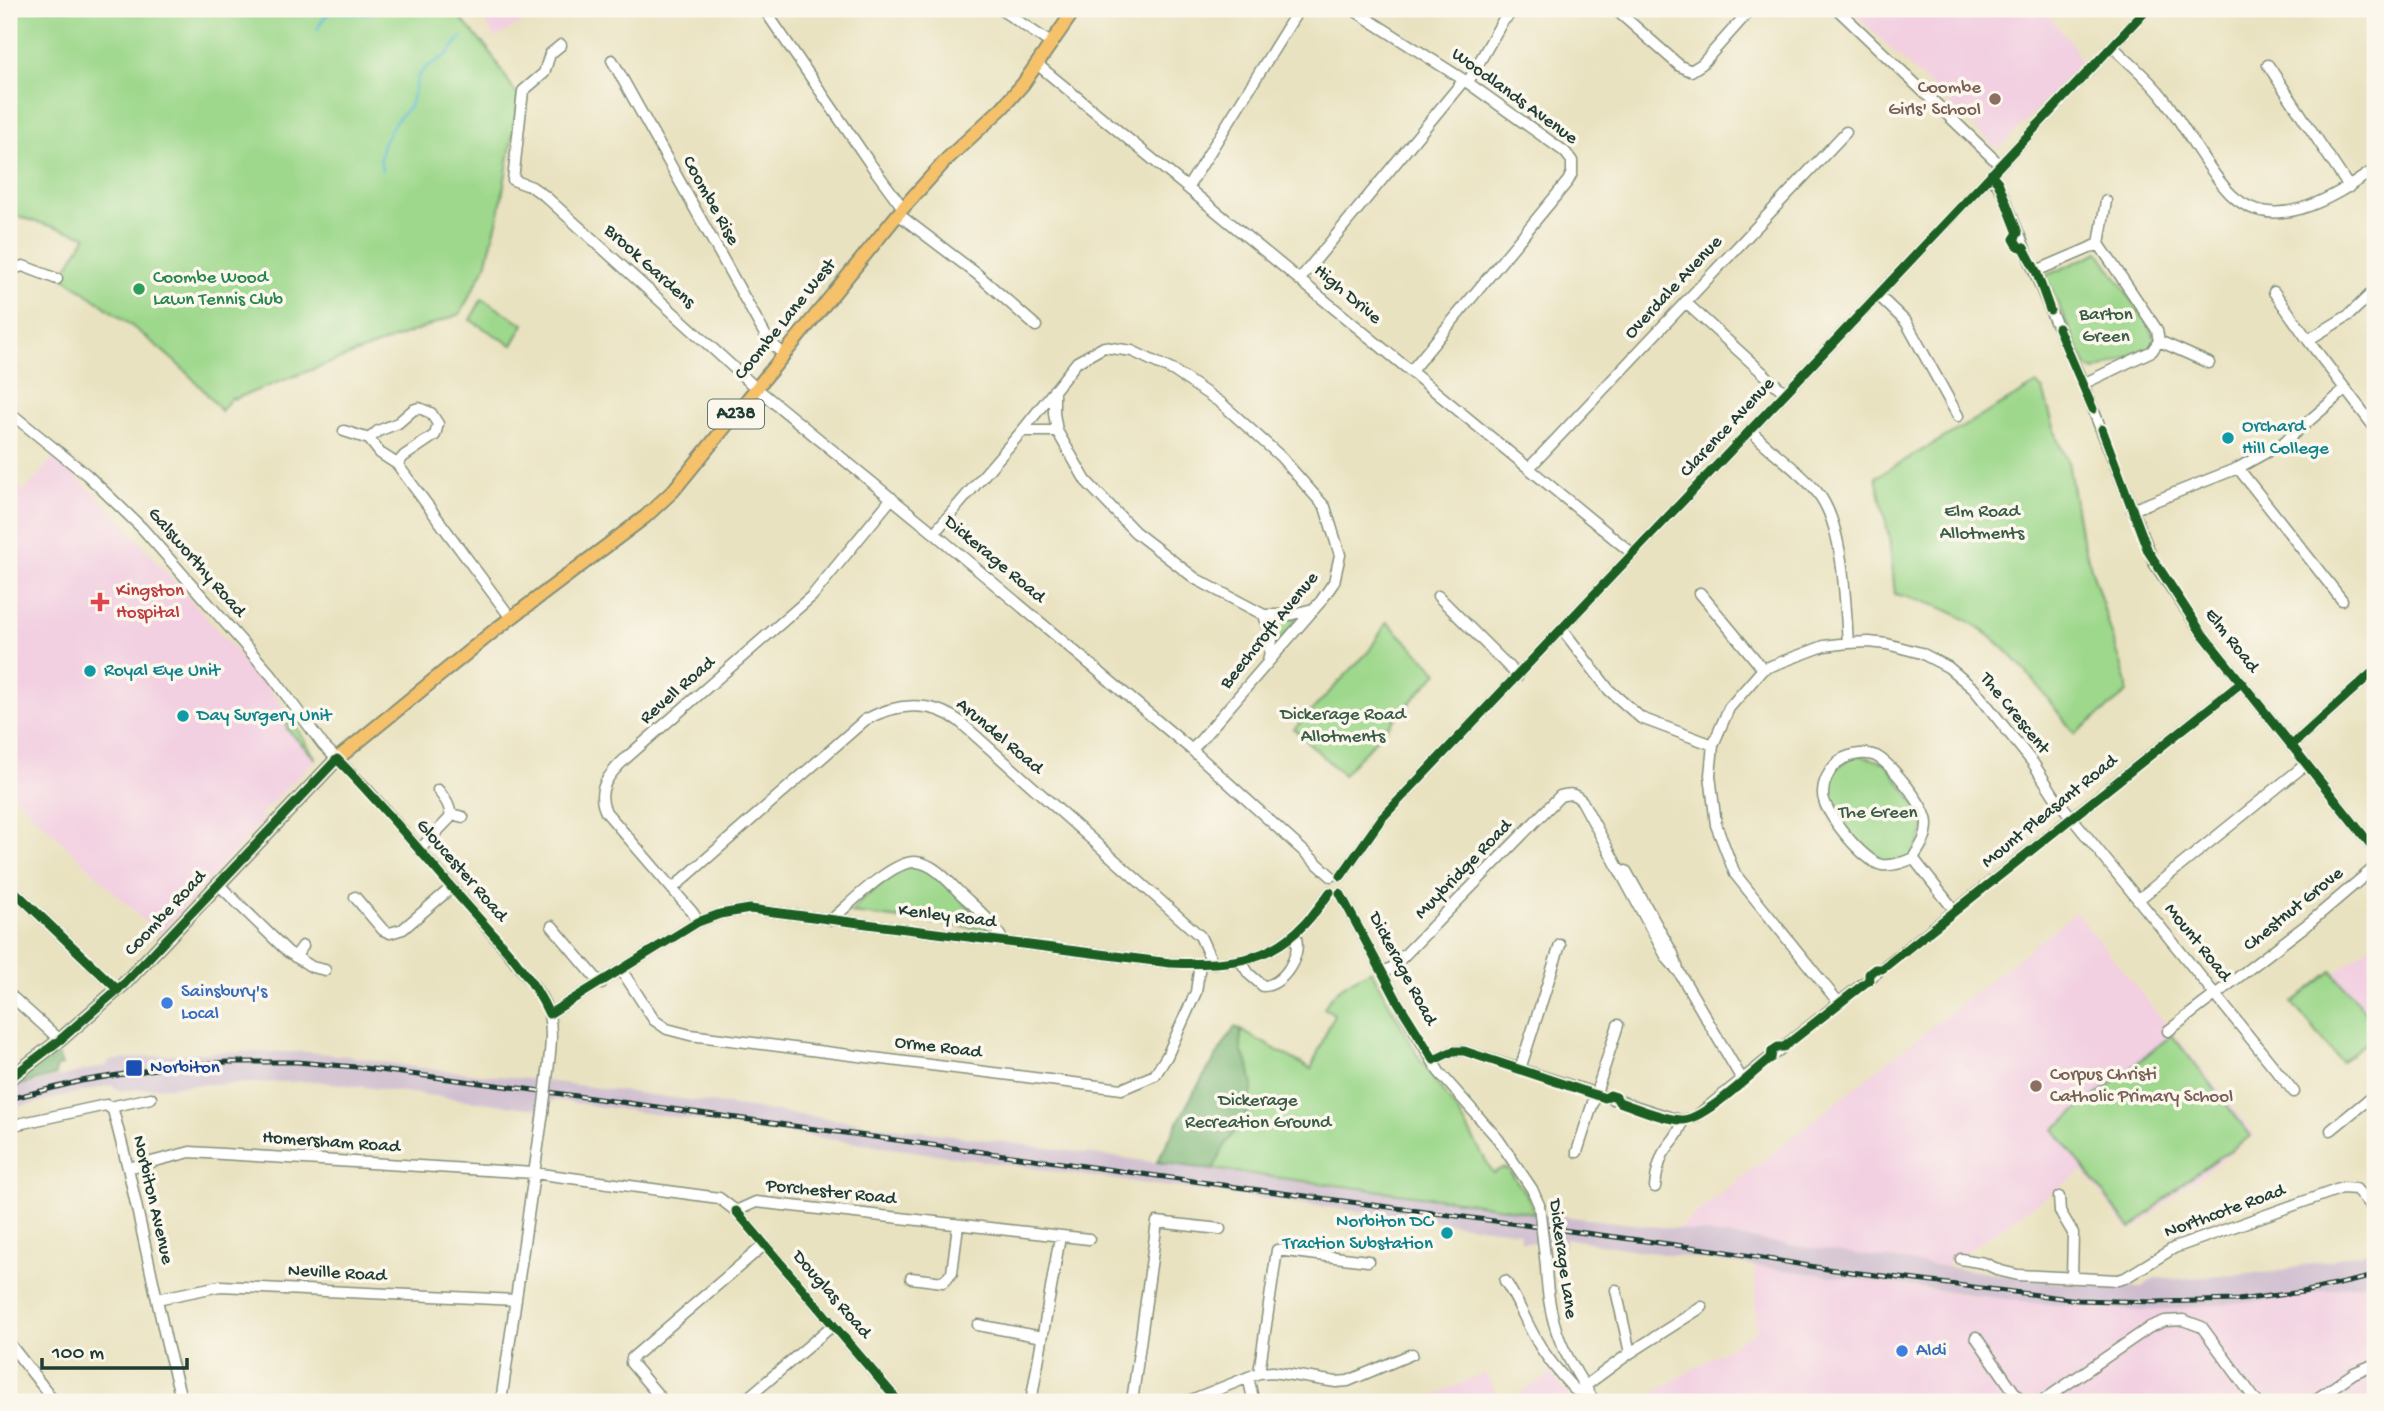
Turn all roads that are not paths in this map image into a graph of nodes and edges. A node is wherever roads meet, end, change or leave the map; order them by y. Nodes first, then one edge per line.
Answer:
1 (764, 9) edge
2 (1000, 9) edge
3 (1075, 9) edge
4 (1300, 9) edge
5 (1352, 9) edge
6 (1515, 9) edge
7 (1615, 9) edge
8 (1751, 9) edge
9 (1837, 9) edge
10 (2147, 9) edge
11 (1052, 44) junction
12 (561, 45) dead end
13 (2112, 46) junction
14 (612, 60) dead end
15 (1038, 65) junction
16 (2268, 65) dead end
17 (1466, 81) junction
18 (1846, 132) dead end
19 (2000, 165) junction
20 (2375, 169) edge
21 (1991, 174) junction
22 (1188, 187) junction
23 (2349, 187) junction
24 (2106, 201) dead end
25 (901, 211) junction
26 (2099, 244) junction
27 (9, 271) edge
28 (2036, 271) junction
29 (57, 279) dead end
30 (1300, 279) junction
31 (2375, 290) edge
32 (2274, 292) dead end
33 (1878, 295) junction
34 (1685, 302) junction
35 (1036, 326) dead end
36 (2308, 340) junction
37 (2159, 341) junction
38 (783, 354) junction
39 (2209, 363) dead end
40 (1411, 371) junction
41 (2083, 384) junction
42 (756, 388) junction
43 (1054, 390) junction
44 (2345, 390) junction
45 (1785, 393) junction
46 (9, 412) edge
47 (1958, 416) dead end
48 (2375, 428) edge
49 (1750, 430) junction
50 (344, 431) dead end
51 (1022, 431) junction
52 (1057, 431) junction
53 (369, 439) junction
54 (397, 464) junction
55 (1529, 467) junction
56 (2238, 468) junction
57 (892, 498) junction
58 (2132, 510) junction
59 (934, 533) junction
60 (1633, 554) junction
61 (1700, 593) dead end
62 (1438, 596) dead end
63 (2342, 600) dead end
64 (1314, 608) junction
65 (1264, 615) junction
66 (511, 618) junction
67 (1562, 629) junction
68 (1848, 643) junction
69 (1267, 664) junction
70 (1763, 669) junction
71 (2375, 670) edge
72 (1518, 676) junction
73 (2241, 683) junction
74 (1713, 745) junction
75 (2291, 746) junction
76 (1192, 750) junction
77 (337, 759) junction
78 (2305, 765) junction
79 (438, 790) dead end
80 (451, 814) junction
81 (463, 817) dead end
82 (2072, 817) junction
83 (419, 849) junction
84 (2375, 849) edge
85 (1913, 858) junction
86 (2375, 867) edge
87 (1336, 876) junction
88 (218, 884) junction
89 (9, 886) edge
90 (451, 888) junction
91 (672, 888) junction
92 (1335, 892) junction
93 (355, 897) dead end
94 (2139, 899) junction
95 (1955, 911) junction
96 (831, 920) junction
97 (698, 922) junction
98 (552, 926) dead end
99 (1295, 935) junction
100 (1003, 941) junction
101 (1560, 945) dead end
102 (303, 946) dead end
103 (295, 957) junction
104 (1240, 960) junction
105 (1200, 964) junction
106 (1213, 964) junction
107 (325, 970) dead end
108 (622, 971) junction
109 (1384, 972) junction
110 (601, 984) junction
111 (118, 990) junction
112 (2216, 994) junction
113 (9, 995) edge
114 (1839, 1003) junction
115 (549, 1014) junction
116 (1618, 1025) dead end
117 (2168, 1031) dead end
118 (60, 1040) junction
119 (1434, 1060) junction
120 (1520, 1069) junction
121 (9, 1079) edge
122 (1743, 1081) junction
123 (2294, 1091) dead end
124 (2375, 1094) edge
125 (1596, 1095) junction
126 (151, 1098) dead end
127 (110, 1107) junction
128 (1682, 1120) junction
129 (9, 1126) edge
130 (2331, 1130) dead end
131 (1577, 1152) dead end
132 (128, 1168) junction
133 (534, 1173) junction
134 (1655, 1188) dead end
135 (2059, 1197) dead end
136 (2375, 1207) edge
137 (736, 1211) junction
138 (958, 1225) junction
139 (1220, 1229) dead end
140 (1060, 1237) junction
141 (1089, 1239) dead end
142 (764, 1245) junction
143 (1961, 1259) dead end
144 (1368, 1261) dead end
145 (911, 1278) dead end
146 (2072, 1278) junction
147 (1505, 1281) dead end
148 (1616, 1290) dead end
149 (157, 1299) junction
150 (516, 1300) junction
151 (1702, 1307) dead end
152 (833, 1325) junction
153 (978, 1325) dead end
154 (1042, 1337) junction
155 (1976, 1337) dead end
156 (9, 1342) edge
157 (1630, 1353) junction
158 (1412, 1354) dead end
159 (2375, 1364) edge
160 (1259, 1373) junction
161 (1248, 1377) junction
162 (1586, 1389) junction
163 (55, 1402) edge
164 (182, 1402) edge
165 (501, 1402) edge
166 (664, 1402) edge
167 (743, 1402) edge
168 (899, 1402) edge
169 (1031, 1402) edge
170 (1132, 1402) edge
171 (1186, 1402) edge
172 (1251, 1402) edge
173 (1595, 1402) edge
174 (2021, 1402) edge
175 (2041, 1402) edge
176 (2257, 1402) edge
177 (2312, 1402) edge

1 - 25 street
2 - 11 street
3 - 11 main road, Coombe Lane West / A238
4 - 22 street
5 - 17 street, Woodlands Avenue
6 - 17 street
7 - 8 street
9 - 19 street
10 - 13 street, Clarence Avenue
11 - 15 main road, Coombe Lane West / A238
12 - 42 street, Brook Gardens
13 - 19 street, Clarence Avenue
13 - 23 street
14 - 38 street, Coombe Rise
15 - 22 street, High Drive
15 - 25 main road, Coombe Lane West / A238
16 - 23 street
17 - 30 street
17 - 40 street, Woodlands Avenue
18 - 34 street, Overdale Avenue
19 - 21 street, Clarence Avenue
20 - 23 street
21 - 28 street, Elm Road
21 - 33 street, Clarence Avenue
22 - 30 street, High Drive
24 - 26 street
25 - 35 street
25 - 38 main road, Coombe Lane West / A238
26 - 28 street
26 - 37 street
27 - 29 street
28 - 41 street, Elm Road
30 - 40 street, High Drive
31 - 36 street
32 - 36 street
33 - 45 street, Clarence Avenue
33 - 47 street
34 - 45 street
34 - 55 street, Overdale Avenue
36 - 44 street
37 - 39 street
37 - 41 street
38 - 42 main road, Coombe Lane West / A238
40 - 55 street, High Drive
41 - 58 street, Elm Road
42 - 57 street, Dickerage Road
42 - 66 main road, Coombe Lane West / A238
43 - 51 street, Beechcroft Avenue
43 - 52 street
43 - 64 street, Beechcroft Avenue
44 - 48 street
44 - 56 street
45 - 49 street, Clarence Avenue
46 - 77 street, Galsworthy Road
49 - 60 street, Clarence Avenue
49 - 68 street
50 - 53 street
51 - 52 street
51 - 59 street, Beechcroft Avenue
52 - 65 street
53 - 54 street
53 - 54 street
54 - 66 street
55 - 60 street, High Drive
56 - 58 street
56 - 63 street
57 - 59 street, Dickerage Road
57 - 91 street, Revell Road
58 - 73 street, Elm Road
59 - 76 street, Dickerage Road
60 - 67 street, Clarence Avenue
61 - 70 street
62 - 72 street
64 - 65 street
64 - 69 street, Beechcroft Avenue
65 - 69 street
66 - 77 main road, Coombe Lane West / A238
67 - 72 street, Clarence Avenue
67 - 74 street
68 - 70 street, The Crescent
68 - 82 street, The Crescent
69 - 76 street, Beechcroft Avenue
70 - 74 street, The Crescent
71 - 75 street
72 - 87 street, Clarence Avenue
73 - 75 street, Elm Road
73 - 82 street, Mount Pleasant Road
74 - 114 street, The Crescent
75 - 78 street, Elm Road
76 - 87 street, Dickerage Road
77 - 83 street, Gloucester Road
77 - 88 main road, Coombe Road / A238
78 - 84 street, Elm Road
78 - 94 street
79 - 80 street
80 - 81 street
80 - 83 street
82 - 94 street, Mount Road
82 - 95 street, Mount Pleasant Road
83 - 90 street, Gloucester Road
85 - 85 street
85 - 95 street
86 - 112 street, Chestnut Grove
87 - 92 street
87 - 92 street
88 - 103 street
88 - 111 main road, Coombe Road / A238
89 - 111 street
90 - 93 street
90 - 115 street, Gloucester Road
91 - 97 street, Revell Road
91 - 106 street, Arundel Road
92 - 99 street, Kenley Road
92 - 109 street, Dickerage Road
94 - 112 street, Mount Road
95 - 114 street, Mount Pleasant Road
96 - 97 street, Kenley Road
96 - 100 street, Kenley Road
96 - 100 street
97 - 108 street, Kenley Road
98 - 110 street
99 - 104 street, Kenley Road
99 - 104 street
100 - 105 street, Kenley Road
101 - 120 street
102 - 103 street
103 - 107 street
104 - 106 street, Kenley Road
105 - 106 street, Kenley Road
105 - 108 street, Orme Road
108 - 110 street, Kenley Road
109 - 119 street, Dickerage Road
109 - 122 street, Muybridge Road
110 - 115 street, Kenley Road
111 - 118 main road, Coombe Road / A238
112 - 117 street, Chestnut Grove
112 - 123 street, Mount Road
113 - 118 street
114 - 122 street, Mount Pleasant Road
115 - 133 street, Gloucester Road, bridge
116 - 125 street
118 - 121 main road, Coombe Road / A238
119 - 120 street
119 - 162 street, Dickerage Lane, bridge
120 - 125 street
122 - 128 street, Mount Pleasant Road
124 - 130 street
125 - 128 street
125 - 131 street
126 - 127 street
127 - 129 street
127 - 132 street, Norbiton Avenue
128 - 134 street
132 - 133 street, Homersham Road
132 - 149 street, Norbiton Avenue
133 - 137 street
133 - 150 street, Gloucester Road
135 - 146 street
136 - 146 street, Northcote Road
137 - 138 street, Porchester Road
137 - 142 street, Douglas Road
138 - 140 street, Porchester Road
138 - 145 street
139 - 170 street
140 - 141 street, Porchester Road
140 - 154 street
142 - 152 street, Douglas Road
142 - 166 street
143 - 146 street, Northcote Road
144 - 160 street
147 - 162 street
148 - 157 street
149 - 150 street, Neville Road
149 - 164 street, Norbiton Avenue
150 - 165 street, Gloucester Road
151 - 157 street
152 - 167 street
152 - 168 street, Douglas Road
153 - 154 street
154 - 169 street
155 - 174 street
156 - 163 street
157 - 162 street
158 - 160 street
159 - 177 street
160 - 161 street
161 - 171 street
161 - 172 street
162 - 173 street, Dickerage Lane
175 - 176 street

